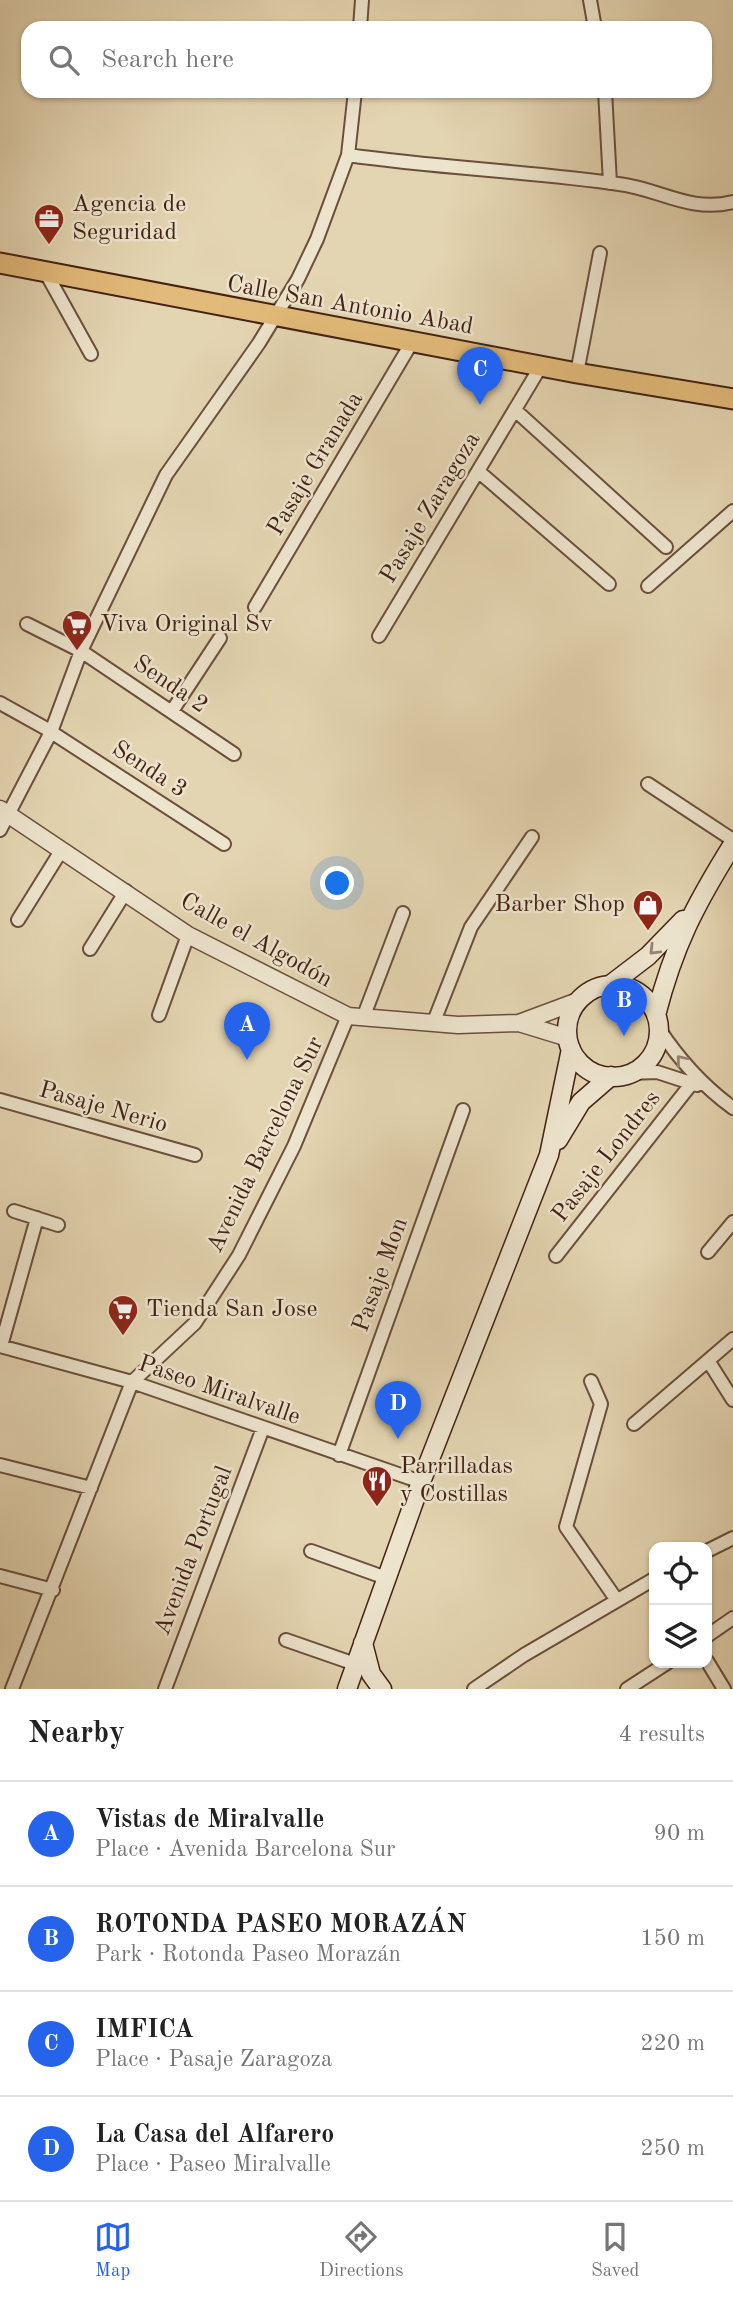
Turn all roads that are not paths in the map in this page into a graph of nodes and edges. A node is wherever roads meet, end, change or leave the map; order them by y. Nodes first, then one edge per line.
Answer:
1 (362, 0) edge
2 (590, 0) edge
3 (360, 21) edge
4 (594, 21) edge
5 (354, 98) edge
6 (605, 98) edge
7 (348, 155) junction
8 (611, 183) junction
9 (733, 202) edge
10 (600, 253) dead end
11 (0, 263) edge
12 (46, 273) junction
13 (275, 317) junction
14 (412, 342) junction
15 (91, 354) dead end
16 (541, 366) junction
17 (577, 373) junction
18 (733, 399) edge
19 (514, 410) junction
20 (478, 471) junction
21 (733, 511) edge
22 (666, 547) dead end
23 (609, 584) dead end
24 (648, 586) dead end
25 (255, 607) dead end
26 (27, 624) dead end
27 (379, 636) dead end
28 (220, 638) dead end
29 (81, 651) junction
30 (0, 703) edge
31 (172, 710) junction
32 (51, 732) junction
33 (234, 754) dead end
34 (648, 784) dead end
35 (5, 812) edge
36 (0, 831) edge
37 (532, 837) dead end
38 (733, 842) edge
39 (224, 844) dead end
40 (61, 851) junction
41 (126, 891) junction
42 (693, 909) junction
43 (403, 913) dead end
44 (18, 920) dead end
45 (188, 935) junction
46 (90, 949) dead end
47 (610, 985) junction
48 (578, 1001) junction
49 (159, 1015) dead end
50 (355, 1017) junction
51 (658, 1022) junction
52 (519, 1023) junction
53 (433, 1024) junction
54 (570, 1044) junction
55 (630, 1073) junction
56 (611, 1076) junction
57 (692, 1083) junction
58 (706, 1088) junction
59 (0, 1100) edge
60 (733, 1108) edge
61 (463, 1110) dead end
62 (195, 1155) dead end
63 (549, 1155) junction
64 (14, 1211) dead end
65 (37, 1218) junction
66 (733, 1222) edge
67 (58, 1225) dead end
68 (708, 1252) dead end
69 (556, 1256) dead end
70 (733, 1339) edge
71 (1, 1346) edge
72 (709, 1362) junction
73 (132, 1381) junction
74 (592, 1381) dead end
75 (733, 1400) edge
76 (634, 1424) dead end
77 (263, 1428) junction
78 (339, 1455) junction
79 (0, 1465) edge
80 (421, 1482) junction
81 (91, 1489) junction
82 (732, 1540) edge
83 (712, 1549) edge
84 (310, 1551) dead end
85 (0, 1576) edge
86 (386, 1578) junction
87 (649, 1582) edge
88 (53, 1590) junction
89 (616, 1599) junction
90 (733, 1618) edge
91 (712, 1633) edge
92 (286, 1640) dead end
93 (363, 1643) junction
94 (355, 1664) junction
95 (659, 1668) edge
96 (711, 1668) edge
97 (12, 1689) edge
98 (165, 1689) edge
99 (347, 1689) edge
100 (382, 1689) edge
101 (474, 1689) edge
102 (627, 1689) edge
103 (724, 1689) edge

1 - 3 street
2 - 4 street
5 - 7 street
6 - 8 street
7 - 8 street
7 - 13 street
8 - 9 street
10 - 17 street
11 - 12 main road, Calle San Antonio Abad
12 - 13 main road, Calle San Antonio Abad
12 - 15 street
13 - 14 main road, Calle San Antonio Abad
13 - 29 street
14 - 16 main road, Calle San Antonio Abad
14 - 25 street, Pasaje Granada
16 - 17 main road, Calle San Antonio Abad
16 - 19 street, Pasaje Zaragoza
17 - 18 main road, Calle San Antonio Abad
19 - 20 street, Pasaje Zaragoza
19 - 22 street
20 - 23 street
20 - 27 street, Pasaje Zaragoza
21 - 24 street
26 - 29 street, Senda 2
28 - 31 street
29 - 31 street, Senda 2
29 - 32 street
30 - 32 street, Senda 3
31 - 33 street, Senda 2
32 - 35 street
32 - 39 street, Senda 3
34 - 38 street
35 - 36 street
35 - 40 street, Calle el Algodón
37 - 53 street
38 - 42 main road
40 - 41 street, Calle el Algodón
40 - 44 street
41 - 45 street, Calle el Algodón
41 - 46 street
42 -> 47 main road
42 - 51 main road
43 - 50 street, Avenida Barcelona Sur
45 - 49 street
45 - 50 street, Calle el Algodón
47 - 48 main road
47 - 51 main road
48 - 52 street, Calle el Algodón
48 - 54 main road
50 - 53 street, Calle el Algodón
50 - 73 street, Avenida Barcelona Sur
51 - 55 main road
58 -> 51 street
52 - 53 street, Calle el Algodón
52 - 54 street, Calle el Algodón
54 - 56 main road
54 - 63 main road
55 - 56 main road
55 - 57 street
56 - 63 main road
57 - 58 street
57 - 69 street, Pasaje Londres
58 - 60 street
59 - 62 street, Pasaje Nerio
61 - 78 street, Pasaje Mon
63 - 80 main road
64 - 65 street
65 - 67 street
65 - 71 street
66 - 68 street
70 - 72 street
71 - 73 street, Paseo Miralvalle
72 - 75 street
72 - 76 street
73 - 77 street, Paseo Miralvalle
73 - 81 street
74 - 89 street
77 - 78 street, Paseo Miralvalle
77 - 98 street, Avenida Portugal
78 - 80 street, Paseo Miralvalle
79 - 81 street
80 - 86 main road
81 - 88 street
82 - 83 street
84 - 86 street
85 - 88 street
86 - 93 main road
87 - 89 street
88 - 97 street
89 - 101 street
90 - 91 street
92 - 94 street
93 - 94 main road
93 - 100 main road
94 - 99 main road
95 - 102 street
96 - 103 street

